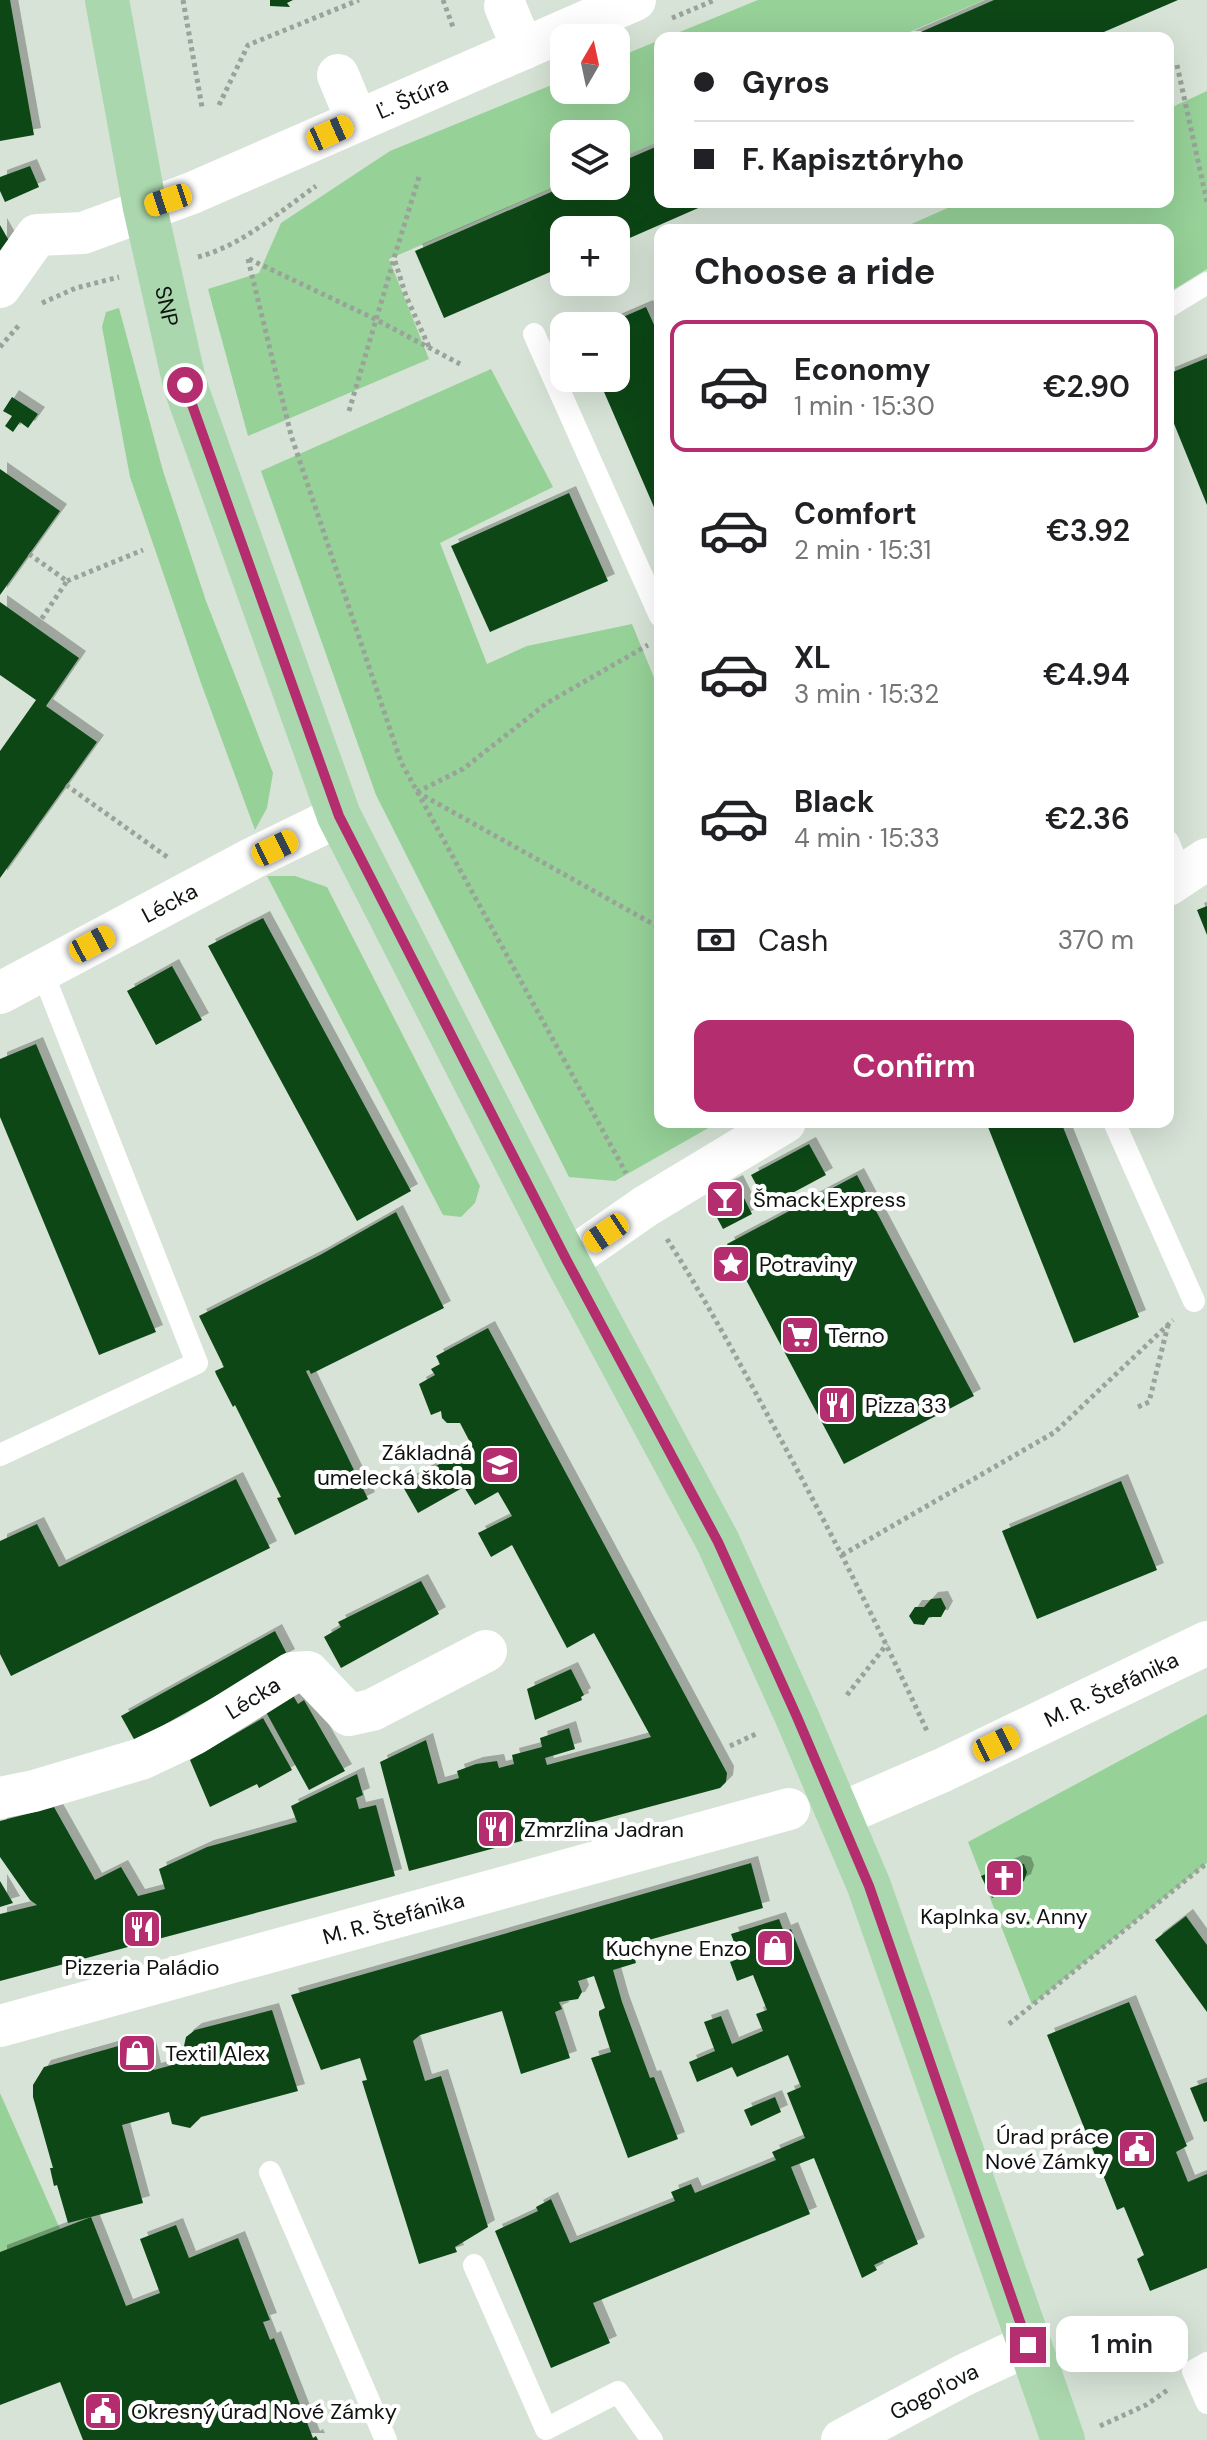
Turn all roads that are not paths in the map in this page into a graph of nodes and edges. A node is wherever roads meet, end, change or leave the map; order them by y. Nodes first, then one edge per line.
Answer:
1 (107, 0) edge
2 (633, 0) edge
3 (505, 6) dead end
4 (523, 49) junction
5 (338, 75) dead end
6 (357, 121) junction
7 (145, 208) junction
8 (1207, 283) edge
9 (13, 302) edge
10 (1174, 303) edge
11 (534, 334) dead end
12 (654, 603) edge
13 (339, 816) junction
14 (42, 971) junction
15 (0, 993) edge
16 (775, 1128) edge
17 (1117, 1128) edge
18 (567, 1261) junction
19 (1194, 1301) road end
20 (0, 1455) edge
21 (1207, 1643) edge
22 (486, 1651) dead end
23 (0, 1798) edge
24 (789, 1809) dead end
25 (839, 1815) junction
26 (0, 2026) edge
27 (270, 2172) dead end
28 (474, 2265) dead end
29 (1028, 2345) junction
30 (1200, 2367) edge
31 (1207, 2403) edge
32 (1080, 2434) edge
33 (386, 2440) edge
34 (652, 2440) edge
35 (842, 2440) edge

1 - 7 main road, SNP
2 - 4 street, Ľ. Štúra
3 - 4 street
4 - 6 street, Ľ. Štúra
5 - 6 street
6 - 7 street, Ľ. Štúra
7 - 9 street, Ľ. Štúra
7 - 13 main road, SNP
8 - 10 lane
11 - 12 lane
13 - 14 street, Lécka
13 - 18 main road, SNP
14 - 15 street, Lécka
14 - 20 lane
16 - 18 street
17 - 19 lane
18 - 25 main road, SNP
21 - 25 street, M. R. Štefánika
22 - 23 street, Lécka
24 - 26 street, M. R. Štefánika
25 - 29 main road, SNP
27 - 33 lane
28 - 34 lane
29 - 32 main road, SNP
29 - 35 street, Gogoľova
30 - 31 lane

